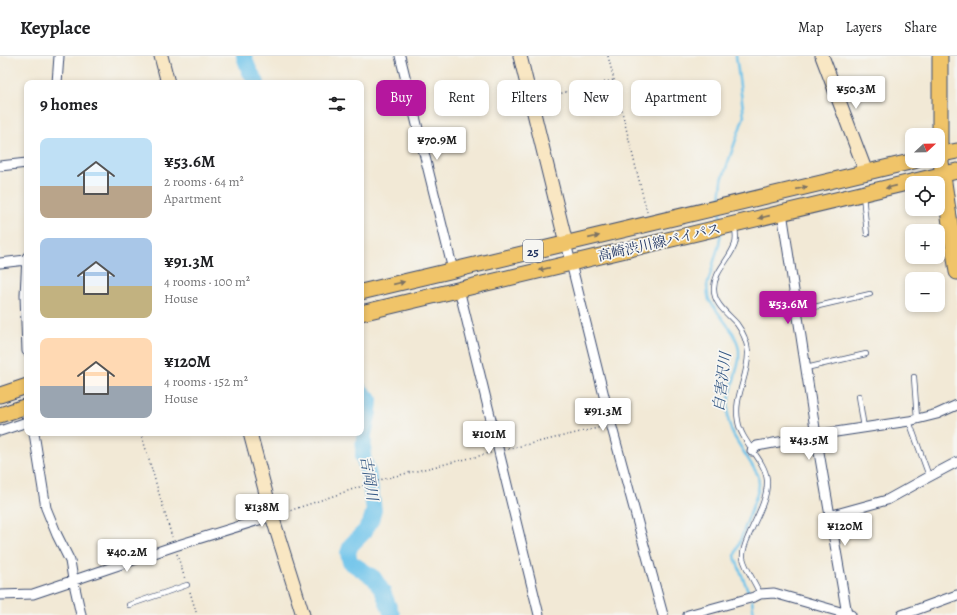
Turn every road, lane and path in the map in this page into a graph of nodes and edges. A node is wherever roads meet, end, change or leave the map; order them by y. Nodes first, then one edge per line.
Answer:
1 (59, 56) edge
2 (161, 56) edge
3 (400, 56) edge
4 (520, 56) edge
5 (608, 56) edge
6 (822, 56) edge
7 (940, 56) edge
8 (58, 80) edge
9 (167, 80) edge
10 (526, 80) edge
11 (614, 80) edge
12 (535, 116) edge
13 (623, 116) edge
14 (939, 128) edge
15 (957, 151) edge
16 (945, 154) edge
17 (24, 163) edge
18 (905, 163) edge
19 (0, 166) edge
20 (941, 168) edge
21 (957, 171) edge
22 (866, 172) junction
23 (942, 174) junction
24 (863, 193) junction
25 (782, 212) junction
26 (650, 224) junction
27 (731, 225) junction
28 (867, 234) dead end
29 (566, 243) junction
30 (24, 259) edge
31 (0, 263) edge
32 (571, 263) junction
33 (453, 270) junction
34 (957, 272) edge
35 (459, 289) junction
36 (364, 291) edge
37 (870, 294) dead end
38 (797, 311) junction
39 (364, 312) edge
40 (866, 354) dead end
41 (806, 368) junction
42 (914, 377) dead end
43 (24, 387) edge
44 (0, 395) edge
45 (859, 396) dead end
46 (957, 404) edge
47 (24, 407) edge
48 (0, 415) edge
49 (913, 420) junction
50 (24, 423) edge
51 (864, 428) junction
52 (0, 431) edge
53 (816, 435) junction
54 (34, 436) edge
55 (142, 436) edge
56 (251, 436) edge
57 (752, 450) junction
58 (957, 462) edge
59 (929, 476) junction
60 (383, 479) dead end
61 (272, 516) junction
62 (829, 516) junction
63 (175, 546) junction
64 (73, 580) junction
65 (188, 585) dead end
66 (0, 595) edge
67 (757, 595) junction
68 (957, 595) edge
69 (129, 605) dead end
70 (849, 614) edge
71 (82, 615) edge
72 (303, 615) edge
73 (539, 615) edge
74 (663, 615) edge
75 (688, 615) edge
76 (902, 615) edge

1 - 8 street
2 - 9 street
3 - 33 street
4 - 10 street
5 - 11 path
6 - 22 street
7 - 14 main road
12 - 29 street
13 - 26 path
15 - 16 main road
17 - 19 street
18 - 22 main road, 高崎渋川線バイパス / 25
20 - 23 main road
21 - 23 main road, 高崎渋川線バイパス / 25
26 -> 22 main road, 高崎渋川線バイパス / 25
23 -> 24 main road, 高崎渋川線バイパス / 25
23 - 34 main road
24 - 25 main road, 高崎渋川線バイパス / 25
24 - 28 lane
25 -> 27 main road, 高崎渋川線バイパス / 25
25 - 38 street
29 -> 26 main road, 高崎渋川線バイパス / 25
27 - 32 main road, 高崎渋川線バイパス / 25
27 - 57 lane
29 - 32 street
29 - 33 main road, 高崎渋川線バイパス / 25
30 - 31 street
32 -> 35 main road, 高崎渋川線バイパス / 25
32 - 74 street
36 -> 33 main road, 高崎渋川線バイパス / 25
35 - 39 main road, 高崎渋川線バイパス / 25
35 - 73 street
37 - 38 lane
38 - 41 street
40 - 41 lane
41 - 53 street
42 - 49 lane
43 - 44 main road
45 - 51 lane
46 - 49 street
47 - 48 main road
49 - 51 street
49 - 59 lane
50 - 52 street
51 - 53 street
53 - 57 street
53 - 62 street
54 - 64 street
55 - 63 path
56 - 61 street
57 - 67 lane
58 - 59 street
59 - 62 street
60 - 61 path
61 - 63 street
61 - 72 street
62 - 70 street
63 - 64 street
64 - 66 street
64 - 71 street
65 - 69 lane
67 - 70 street
67 - 75 street
68 - 76 street

